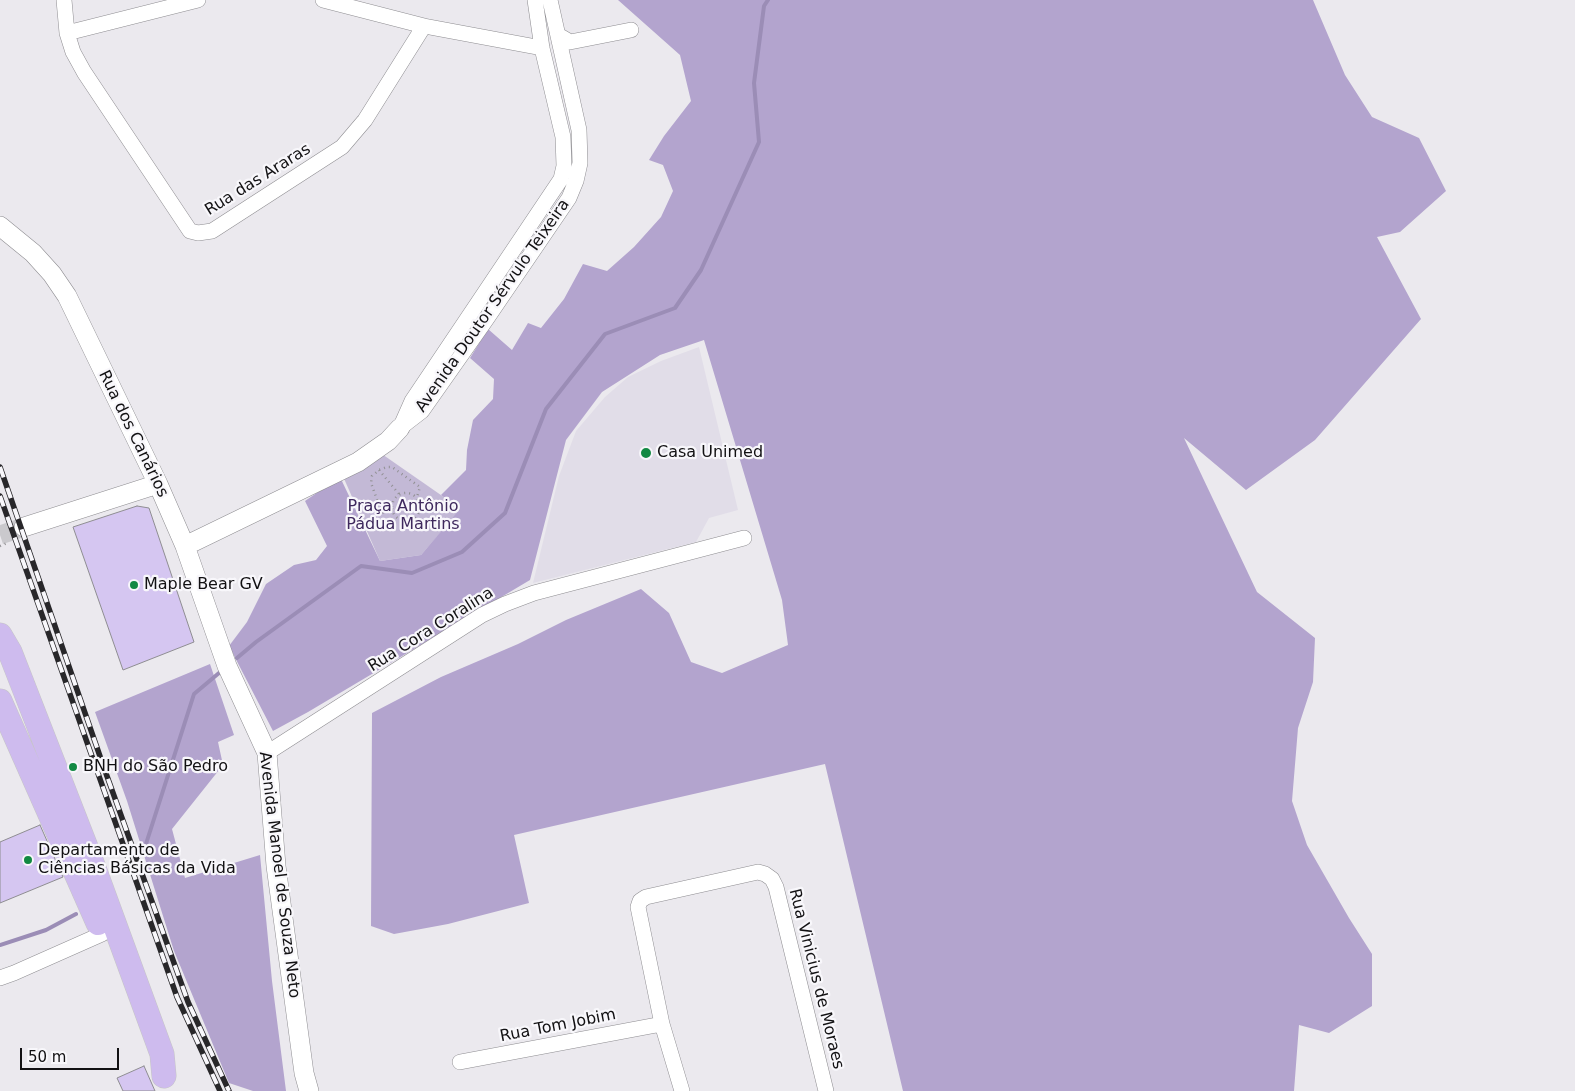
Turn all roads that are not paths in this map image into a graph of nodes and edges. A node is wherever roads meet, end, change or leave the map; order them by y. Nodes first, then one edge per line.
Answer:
1 (64, 0) edge
2 (198, 0) edge
3 (323, 0) edge
4 (535, 0) edge
5 (550, 0) edge
6 (167, 4) edge
7 (424, 26) junction
8 (631, 30) dead end
9 (67, 33) junction
10 (564, 43) junction
11 (542, 48) junction
12 (571, 167) junction
13 (0, 226) edge
14 (400, 428) joint
15 (158, 484) junction
16 (24, 527) tunnel mouth
17 (744, 538) dead end
18 (186, 546) junction
19 (0, 635) edge
20 (227, 666) joint
21 (0, 700) edge
22 (41, 734) junction
23 (19, 745) junction
24 (267, 753) junction
25 (102, 934) junction
26 (0, 978) edge
27 (662, 1024) junction
28 (460, 1062) dead end
29 (167, 1084) edge
30 (309, 1091) edge
31 (682, 1091) edge
32 (826, 1091) edge

1 - 9 street, Rua das Araras
2 - 6 street
3 - 7 street
4 - 11 street, Avenida Doutor Sérvulo Teixeira
5 - 10 street, Avenida Doutor Sérvulo Teixeira
6 - 9 street
7 - 9 street, Rua das Araras
7 - 11 street
8 - 10 street
10 - 12 street, Avenida Doutor Sérvulo Teixeira
11 - 12 street, Avenida Doutor Sérvulo Teixeira
12 - 14 street, Avenida Doutor Sérvulo Teixeira
13 - 15 street, Rua dos Canários
14 - 18 street, Avenida Doutor Sérvulo Teixeira
15 - 16 street
15 - 18 street, Rua dos Canários
17 - 24 street, Rua Cora Coralina
18 - 20 street, Rua dos Canários
19 - 22 main road
20 - 24 street, Avenida Manoel de Souza Neto
21 - 23 main road
22 - 23 main road
22 - 29 main road
23 - 25 main road
24 - 30 street, Avenida Manoel de Souza Neto
25 - 26 street
25 - 29 main road
27 - 28 street, Rua Tom Jobim
27 - 31 street, Rua Vinicius de Moraes
27 - 32 street, Rua Vinicius de Moraes

